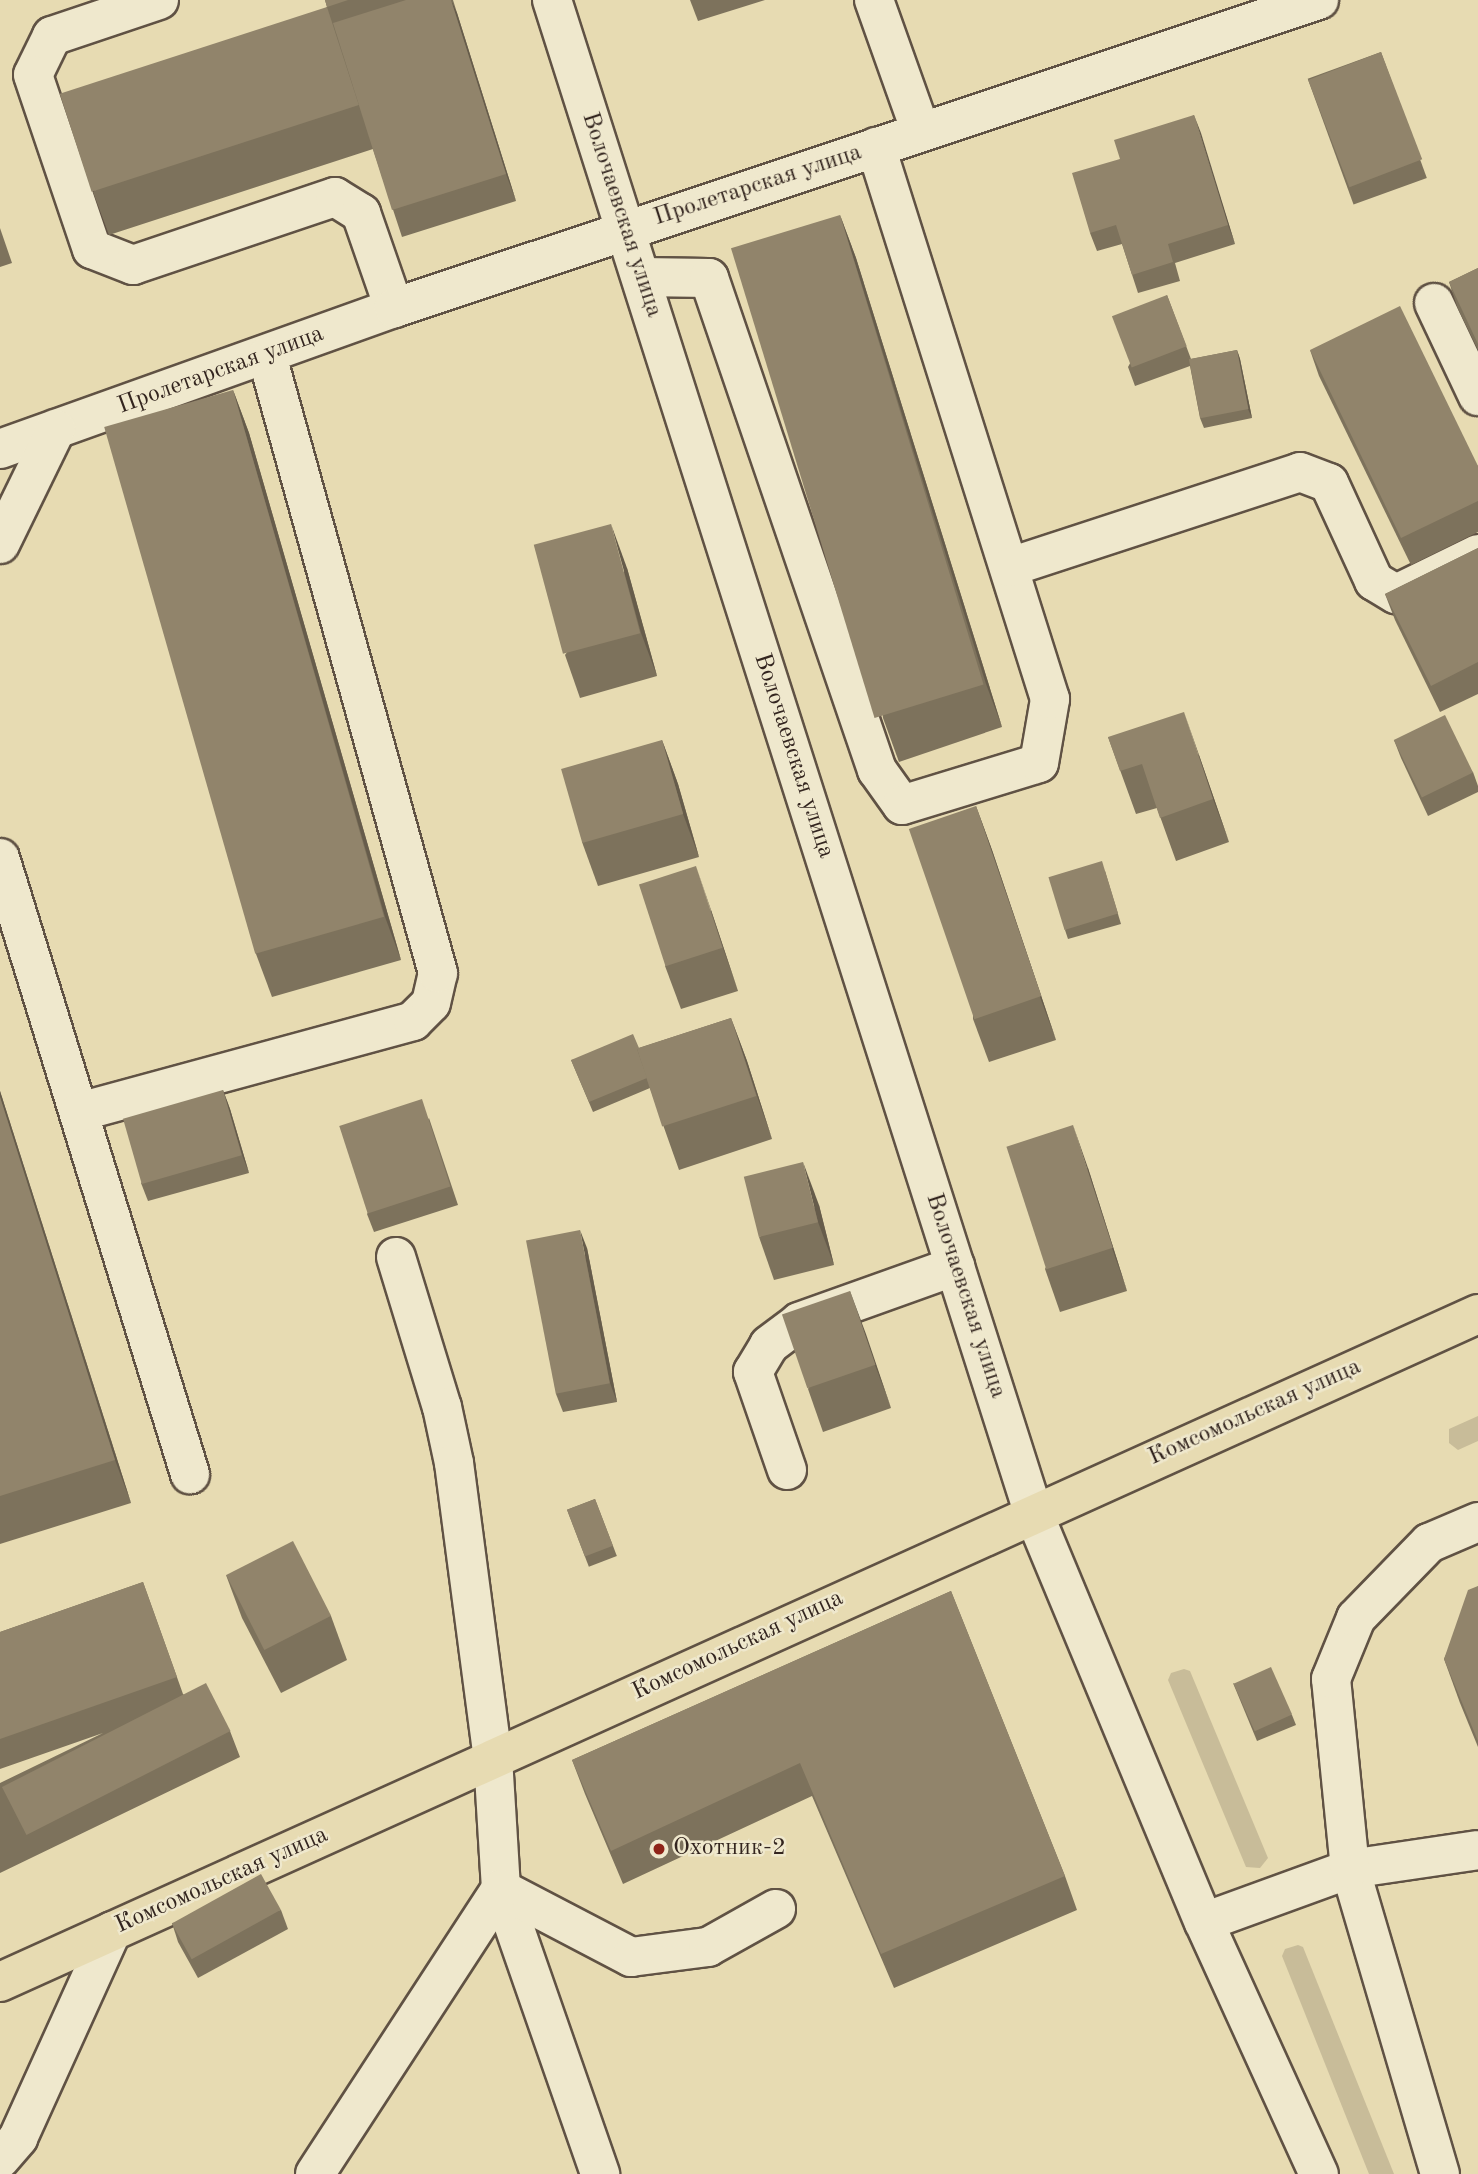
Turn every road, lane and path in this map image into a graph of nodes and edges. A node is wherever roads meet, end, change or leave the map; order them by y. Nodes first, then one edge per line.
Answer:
1 (159, 0) edge
2 (552, 0) edge
3 (1320, 0) edge
4 (878, 1) edge
5 (921, 132) junction
6 (876, 147) junction
7 (627, 230) junction
8 (641, 276) junction
9 (1434, 303) dead end
10 (394, 309) junction
11 (267, 356) junction
12 (1478, 396) edge
13 (56, 429) junction
14 (0, 449) edge
15 (0, 544) edge
16 (1478, 554) edge
17 (1010, 567) junction
18 (0, 858) edge
19 (79, 1112) junction
20 (396, 1257) dead end
21 (955, 1266) junction
22 (1478, 1314) edge
23 (787, 1470) dead end
24 (190, 1474) dead end
25 (1033, 1512) junction
26 (1478, 1522) edge
27 (494, 1758) junction
28 (1478, 1850) edge
29 (1350, 1869) junction
30 (501, 1889) junction
31 (776, 1909) dead end
32 (1204, 1922) junction
33 (112, 1931) junction
34 (0, 1982) edge
35 (0, 2159) edge
36 (315, 2174) edge
37 (600, 2174) edge
38 (1319, 2174) edge
39 (1440, 2174) edge

1 - 10 street
2 - 7 street, Волочаевская улица
3 - 5 street, Пролетарская улица
4 - 5 street
5 - 6 street, Пролетарская улица
6 - 7 street, Пролетарская улица
6 - 17 street
7 - 8 street, Волочаевская улица
7 - 10 street, Пролетарская улица
8 - 17 street
8 - 21 street, Волочаевская улица
9 - 12 street
10 - 11 street, Пролетарская улица
11 - 13 street, Пролетарская улица
11 - 19 street
13 - 14 street, Пролетарская улица
13 - 15 street
16 - 17 street
18 - 19 street
19 - 24 street
20 - 27 street
21 - 23 street
21 - 25 street, Волочаевская улица
22 - 25 main road, Комсомольская улица
25 - 27 main road, Комсомольская улица
25 - 32 street, Волочаевская улица
26 - 29 street
27 - 30 street
27 - 33 main road, Комсомольская улица
28 - 29 street
29 - 32 street
29 - 39 street
30 - 31 street
30 - 36 street
30 - 37 street
32 - 38 street, Волочаевская улица
33 - 34 main road, Комсомольская улица
33 - 35 street

